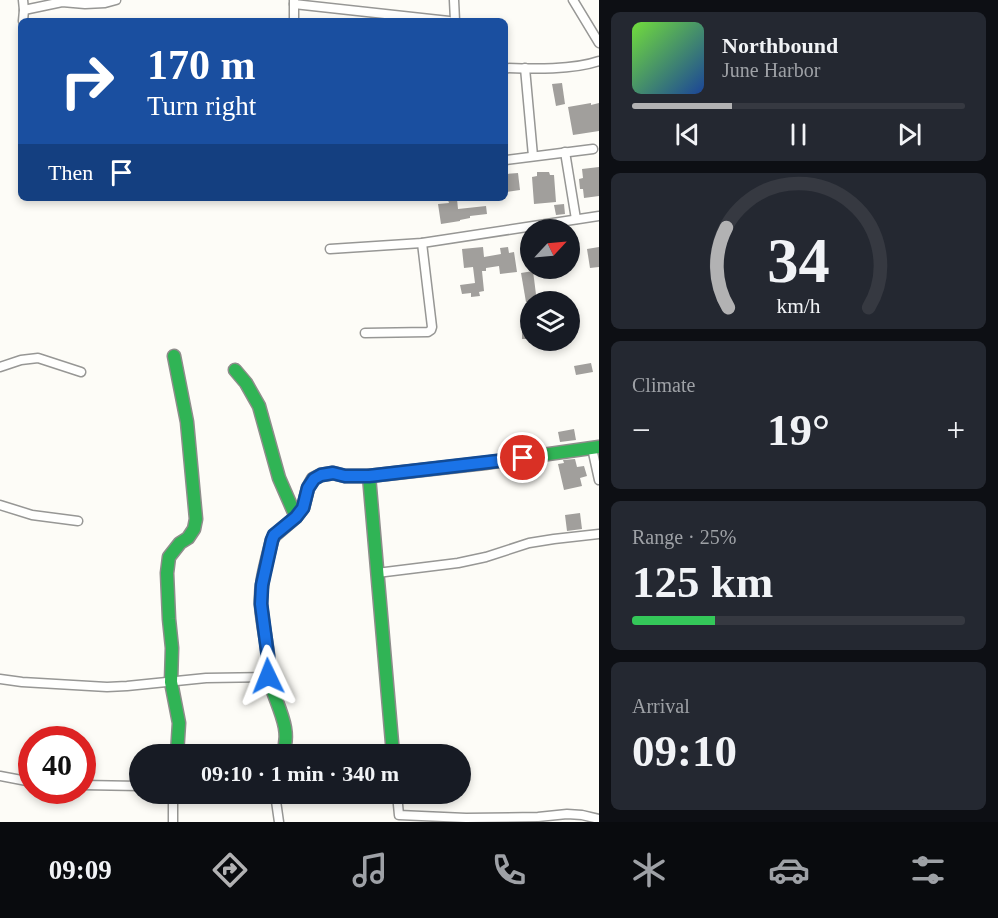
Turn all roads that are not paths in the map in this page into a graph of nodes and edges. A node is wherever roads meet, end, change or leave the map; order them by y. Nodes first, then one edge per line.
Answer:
1 (22, 0) edge
2 (116, 0) edge
3 (454, 0) edge
4 (573, 0) edge
5 (294, 2) edge
6 (24, 10) junction
7 (23, 18) edge
8 (294, 18) edge
9 (425, 18) edge
10 (455, 18) edge
11 (599, 43) edge
12 (599, 61) edge
13 (508, 68) edge
14 (525, 68) junction
15 (593, 149) dead end
16 (565, 152) junction
17 (533, 156) junction
18 (508, 160) edge
19 (599, 216) edge
20 (576, 219) joint
21 (520, 228) edge
22 (422, 243) junction
23 (330, 249) dead end
24 (365, 333) dead end
25 (174, 356) dead end
26 (0, 367) edge
27 (234, 370) dead end
28 (81, 372) dead end
29 (596, 447) edge
30 (369, 476) junction
31 (599, 480) edge
32 (0, 505) edge
33 (296, 517) junction
34 (78, 521) dead end
35 (599, 534) edge
36 (377, 573) junction
37 (268, 676) junction
38 (0, 678) edge
39 (171, 682) junction
40 (177, 744) edge
41 (286, 744) edge
42 (392, 744) edge
43 (0, 777) edge
44 (18, 780) edge
45 (96, 785) edge
46 (129, 786) edge
47 (173, 804) edge
48 (276, 804) edge
49 (398, 804) edge
50 (599, 819) edge
51 (173, 822) edge
52 (279, 822) edge

1 - 6 street
2 - 6 street
3 - 10 street
4 - 11 street
5 - 8 street
5 - 9 street
6 - 7 street
12 - 14 street
13 - 14 street
14 - 17 street
15 - 16 street
16 - 17 street
16 - 20 street
17 - 18 street
19 - 20 street
21 - 22 street
22 - 23 street
22 - 24 street
25 - 39 street
26 - 28 street
27 - 33 street
29 - 30 street
29 - 31 street
30 - 33 street
30 - 36 street
32 - 34 street
33 - 37 street
35 - 36 street
36 - 42 street
37 - 39 street
37 - 41 street
38 - 39 street
39 - 40 street
43 - 44 street
45 - 46 street
47 - 51 street
48 - 52 street
49 - 50 street

